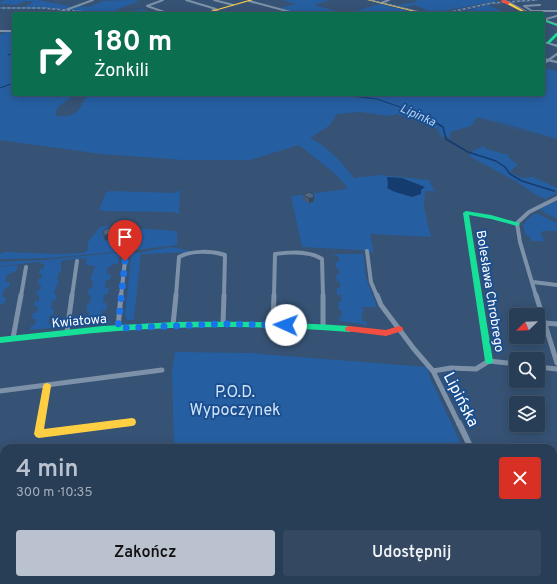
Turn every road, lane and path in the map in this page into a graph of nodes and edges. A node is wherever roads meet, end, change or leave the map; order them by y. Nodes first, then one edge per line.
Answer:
1 (93, 0) edge
2 (151, 0) edge
3 (163, 0) edge
4 (186, 0) edge
5 (214, 0) edge
6 (368, 0) edge
7 (389, 0) edge
8 (248, 1) edge
9 (504, 1) edge
10 (157, 2) junction
11 (381, 3) junction
12 (233, 5) junction
13 (540, 5) dead end
14 (215, 10) junction
15 (557, 11) edge
16 (61, 12) edge
17 (164, 12) edge
18 (208, 12) edge
19 (222, 12) edge
20 (290, 12) edge
21 (418, 12) edge
22 (524, 12) edge
23 (557, 16) edge
24 (545, 19) edge
25 (557, 25) edge
26 (0, 31) edge
27 (12, 31) edge
28 (557, 34) edge
29 (546, 43) edge
30 (557, 46) edge
31 (557, 54) edge
32 (545, 59) edge
33 (548, 60) junction
34 (545, 62) edge
35 (557, 62) edge
36 (557, 198) edge
37 (517, 224) junction
38 (367, 251) dead end
39 (77, 261) dead end
40 (125, 261) dead end
41 (26, 267) dead end
42 (533, 282) junction
43 (557, 285) edge
44 (541, 308) edge
45 (545, 323) joint
46 (223, 324) junction
47 (273, 324) junction
48 (557, 324) edge
49 (173, 325) junction
50 (323, 327) junction
51 (118, 328) junction
52 (399, 329) junction
53 (67, 332) junction
54 (13, 338) junction
55 (0, 340) edge
56 (489, 360) junction
57 (509, 363) edge
58 (557, 363) edge
59 (545, 368) edge
60 (557, 369) edge
61 (162, 370) dead end
62 (433, 371) junction
63 (47, 386) junction
64 (0, 391) edge
65 (132, 422) dead end
66 (470, 444) edge

1 - 16 street
2 - 10 street
3 - 10 street
4 - 14 street
5 - 12 street
6 - 11 street
7 - 11 street
8 - 12 street
8 - 20 street
9 - 22 street
10 - 17 street
11 - 21 street
12 - 14 street
13 - 15 street
14 - 18 street
14 - 19 street
23 - 24 street
24 - 25 street
26 - 27 street
28 - 29 street
29 - 30 street
31 - 33 street
32 - 33 street
33 - 34 street
33 - 35 street
36 - 37 street
37 - 42 street
37 - 56 street, Bolesława Chrobrego
38 - 52 street, Lipińska
39 - 53 street
40 - 51 street
41 - 54 street
42 - 43 street
42 - 44 street
45 - 48 street
45 - 58 street
46 - 47 street, Kwiatowa
46 - 49 street, Kwiatowa
46 - 49 street
47 - 50 street, Kwiatowa
47 - 50 street
49 - 51 street, Kwiatowa
50 - 52 street, Kwiatowa
51 - 53 street, Kwiatowa
52 - 62 street, Lipińska
53 - 54 street, Kwiatowa
54 - 55 street, Kwiatowa
56 - 57 street
56 - 62 street, Bolesława Chrobrego
59 - 60 street
61 - 63 street
62 - 66 street, Lipińska
63 - 64 street
63 - 65 street

